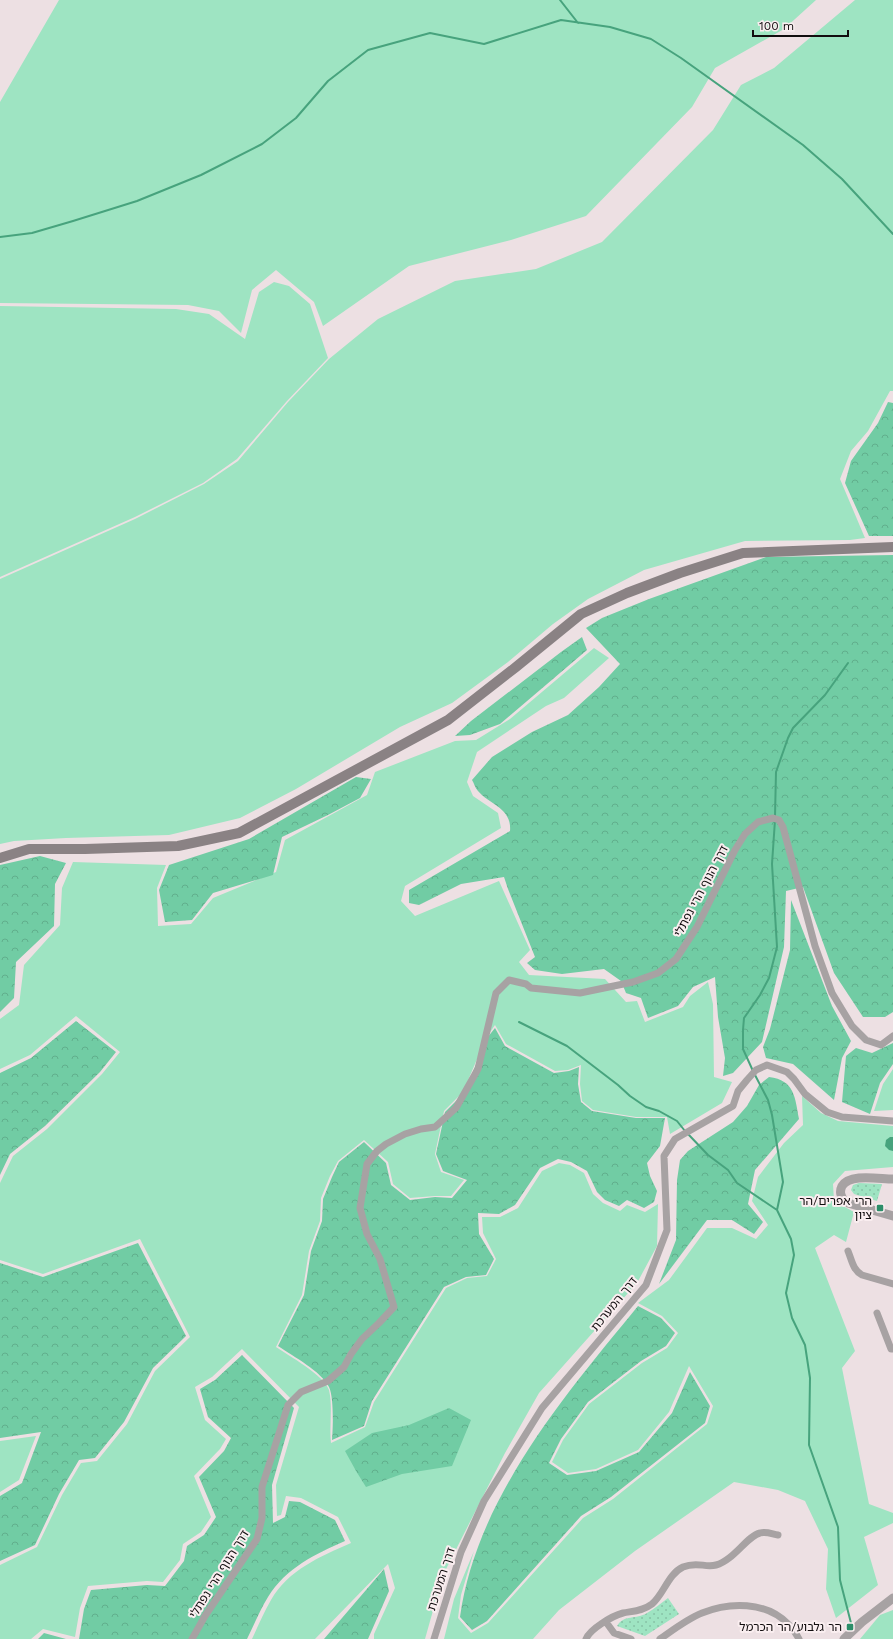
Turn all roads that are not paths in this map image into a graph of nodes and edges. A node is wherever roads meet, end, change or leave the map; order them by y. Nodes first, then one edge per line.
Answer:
1 (893, 547) edge
2 (0, 858) edge
3 (893, 1036) edge
4 (893, 1121) edge
5 (893, 1179) edge
6 (893, 1216) edge
7 (848, 1251) dead end
8 (893, 1284) edge
9 (877, 1313) dead end
10 (892, 1349) edge
11 (778, 1535) dead end
12 (893, 1598) edge
13 (606, 1622) junction
14 (192, 1639) edge
15 (434, 1639) edge
16 (586, 1639) edge
17 (631, 1639) edge
18 (660, 1639) edge
19 (799, 1639) edge
20 (844, 1639) edge

1 - 2 main road
3 - 14 street, דרך הנוף הרי נפתלי
4 - 15 street, דרך המערכת
5 - 6 street
7 - 8 street
9 - 10 street
11 - 13 street
12 - 20 street
13 - 16 street
13 - 17 street
18 - 19 street

